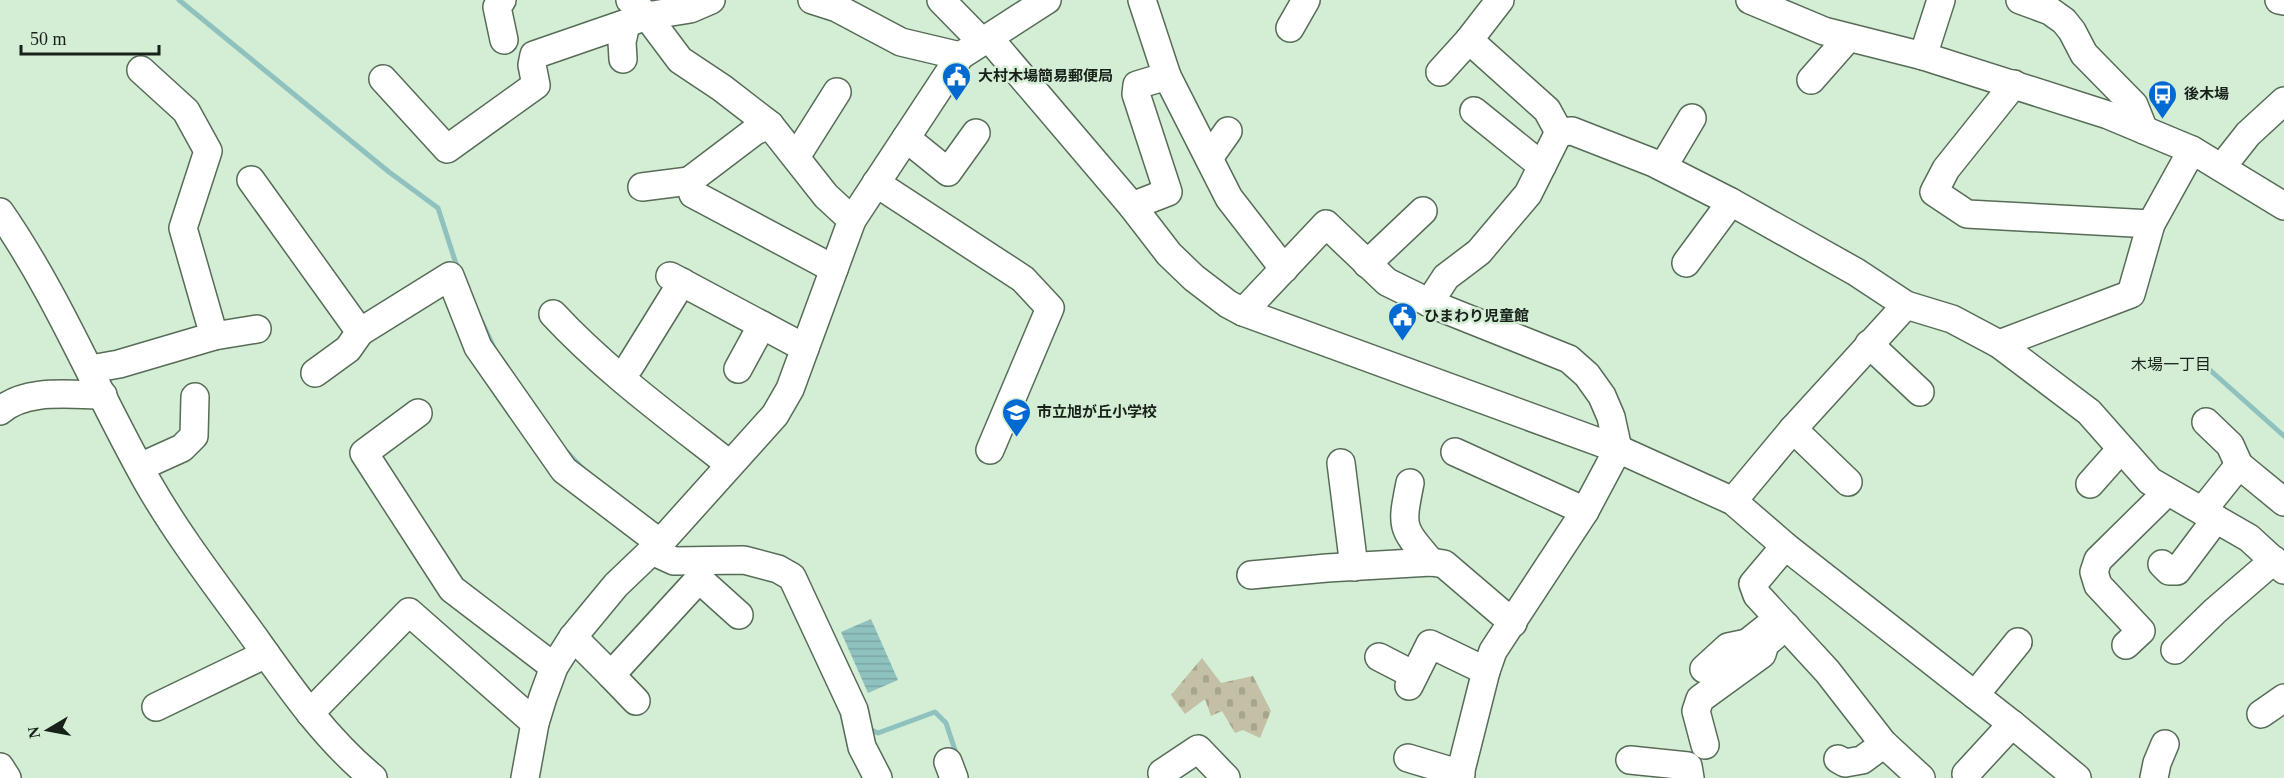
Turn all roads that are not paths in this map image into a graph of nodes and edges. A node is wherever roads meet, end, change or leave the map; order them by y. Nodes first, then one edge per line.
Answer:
1 (502, 0) edge
2 (711, 0) edge
3 (812, 0) edge
4 (941, 0) edge
5 (1047, 0) edge
6 (1142, 0) edge
7 (1306, 0) edge
8 (1500, 0) edge
9 (1750, 0) edge
10 (1941, 0) edge
11 (2020, 0) edge
12 (2279, 0) edge
13 (2284, 1) edge
14 (839, 4) edge
15 (634, 13) edge
16 (1290, 28) dead end
17 (1848, 38) junction
18 (504, 40) dead end
19 (1469, 40) junction
20 (977, 45) junction
21 (1923, 56) junction
22 (623, 59) dead end
23 (141, 70) dead end
24 (1440, 72) dead end
25 (1167, 76) junction
26 (382, 79) dead end
27 (1811, 80) dead end
28 (2014, 84) junction
29 (837, 92) dead end
30 (2284, 101) edge
31 (1474, 111) dead end
32 (1692, 118) dead end
33 (770, 124) junction
34 (2144, 130) junction
35 (1228, 131) dead end
36 (1559, 132) junction
37 (976, 133) dead end
38 (906, 138) junction
39 (2192, 150) junction
40 (796, 156) junction
41 (1209, 158) junction
42 (1542, 166) junction
43 (1663, 167) junction
44 (2222, 167) junction
45 (251, 180) dead end
46 (688, 181) junction
47 (876, 183) junction
48 (642, 187) dead end
49 (1731, 202) junction
50 (1132, 206) junction
51 (2284, 206) edge
52 (1422, 211) dead end
53 (852, 220) junction
54 (2151, 224) junction
55 (4, 228) edge
56 (1686, 263) dead end
57 (1367, 264) junction
58 (834, 269) junction
59 (1284, 269) junction
60 (1429, 303) junction
61 (1906, 304) junction
62 (1243, 312) junction
63 (553, 314) dead end
64 (762, 325) junction
65 (256, 329) dead end
66 (360, 332) junction
67 (214, 336) junction
68 (1869, 344) junction
69 (1999, 344) junction
70 (805, 348) junction
71 (630, 366) dead end
72 (91, 369) junction
73 (738, 369) dead end
74 (315, 373) dead end
75 (1920, 392) dead end
76 (103, 394) junction
77 (195, 397) dead end
78 (0, 411) edge
79 (418, 413) dead end
80 (2206, 422) dead end
81 (1793, 429) junction
82 (1618, 448) junction
83 (2121, 449) junction
84 (990, 450) dead end
85 (1455, 452) dead end
86 (729, 464) junction
87 (1341, 464) dead end
88 (2239, 465) junction
89 (140, 467) junction
90 (1848, 482) dead end
91 (1410, 483) dead end
92 (2090, 484) dead end
93 (2167, 492) junction
94 (1733, 501) junction
95 (2284, 502) edge
96 (1585, 511) junction
97 (2209, 514) junction
98 (1785, 546) junction
99 (656, 547) junction
100 (1431, 562) junction
101 (2162, 564) dead end
102 (2279, 565) edge
103 (1354, 567) junction
104 (1251, 575) dead end
105 (740, 615) dead end
106 (1782, 622) junction
107 (1513, 623) junction
108 (573, 637) junction
109 (2018, 642) dead end
110 (266, 654) junction
111 (1379, 657) dead end
112 (554, 667) junction
113 (1704, 669) dead end
114 (1486, 671) junction
115 (611, 675) junction
116 (1975, 695) junction
117 (2284, 698) edge
118 (636, 701) dead end
119 (156, 707) dead end
120 (310, 713) junction
121 (2261, 714) dead end
122 (536, 723) junction
123 (2012, 724) junction
124 (1884, 744) junction
125 (2165, 744) dead end
126 (1705, 745) dead end
127 (1638, 754) dead end
128 (1408, 758) dead end
129 (1838, 759) dead end
130 (0, 766) edge
131 (1169, 773) edge
132 (1966, 774) dead end
133 (1460, 776) edge
134 (8, 778) edge
135 (373, 778) edge
136 (525, 778) edge
137 (878, 778) edge
138 (1226, 778) edge
139 (1690, 778) edge
140 (1921, 778) edge
141 (2077, 778) edge
142 (2154, 778) edge

1 - 18 street
2 - 15 street
3 - 14 street
4 - 20 street
5 - 20 street
6 - 25 street
7 - 16 street
8 - 19 street
9 - 17 street
10 - 21 street
11 - 34 street
12 - 13 street
14 - 20 street
15 - 22 street
15 - 26 street
15 - 33 street
17 - 21 street
17 - 27 street
19 - 24 street
19 - 36 street
20 - 38 street
20 - 50 street
21 - 28 street
23 - 67 street
25 - 41 street
25 - 50 street
28 - 34 street
28 - 54 street
29 - 40 street
30 - 44 street
31 - 42 street
32 - 43 street
33 - 40 street
33 - 46 street
34 - 39 street
35 - 41 street
36 - 42 street
36 - 43 street
37 - 38 street
38 - 47 street
39 - 44 street
39 - 54 street
40 - 53 street
41 - 59 street
42 - 60 street
43 - 49 street
44 - 51 street
45 - 66 street
46 - 48 street
46 - 58 street
47 - 53 street
47 - 84 street
49 - 56 street
49 - 61 street
50 - 62 street
52 - 57 street
53 - 58 street
54 - 69 street
55 - 72 street
57 - 59 street
57 - 60 street
58 - 70 street
59 - 62 street
60 - 82 street
61 - 68 street
61 - 69 street
62 - 82 street
63 - 86 street
64 - 70 street
64 - 71 street
64 - 73 street
65 - 67 street
66 - 74 street
66 - 99 street
67 - 72 street
68 - 75 street
68 - 81 street
69 - 83 street
70 - 86 street
72 - 76 street
76 - 78 street
76 - 89 street
77 - 89 street
79 - 112 street
80 - 88 street
81 - 90 street
81 - 94 street
82 - 94 street
82 - 96 street
83 - 92 street
83 - 93 street
85 - 96 street
86 - 99 street
87 - 103 street
88 - 95 street
88 - 97 street
89 - 110 street
91 - 100 street
93 - 97 street
93 - 102 street
94 - 98 street
96 - 107 street
97 - 101 street
97 - 102 street
98 - 106 street
98 - 116 street
99 - 108 street
99 - 137 street
100 - 103 street
100 - 107 street
103 - 104 street
105 - 115 street
106 - 113 street
106 - 124 street
106 - 126 street
107 - 114 street
108 - 112 street
108 - 115 street
109 - 116 street
110 - 119 street
110 - 120 street
111 - 114 street
112 - 122 street
114 - 133 street
115 - 118 street
116 - 123 street
117 - 121 street
120 - 122 street
120 - 135 street
122 - 136 street
123 - 132 street
123 - 141 street
124 - 129 street
124 - 140 street
125 - 142 street
127 - 139 street
128 - 133 street
130 - 134 street
131 - 138 street

